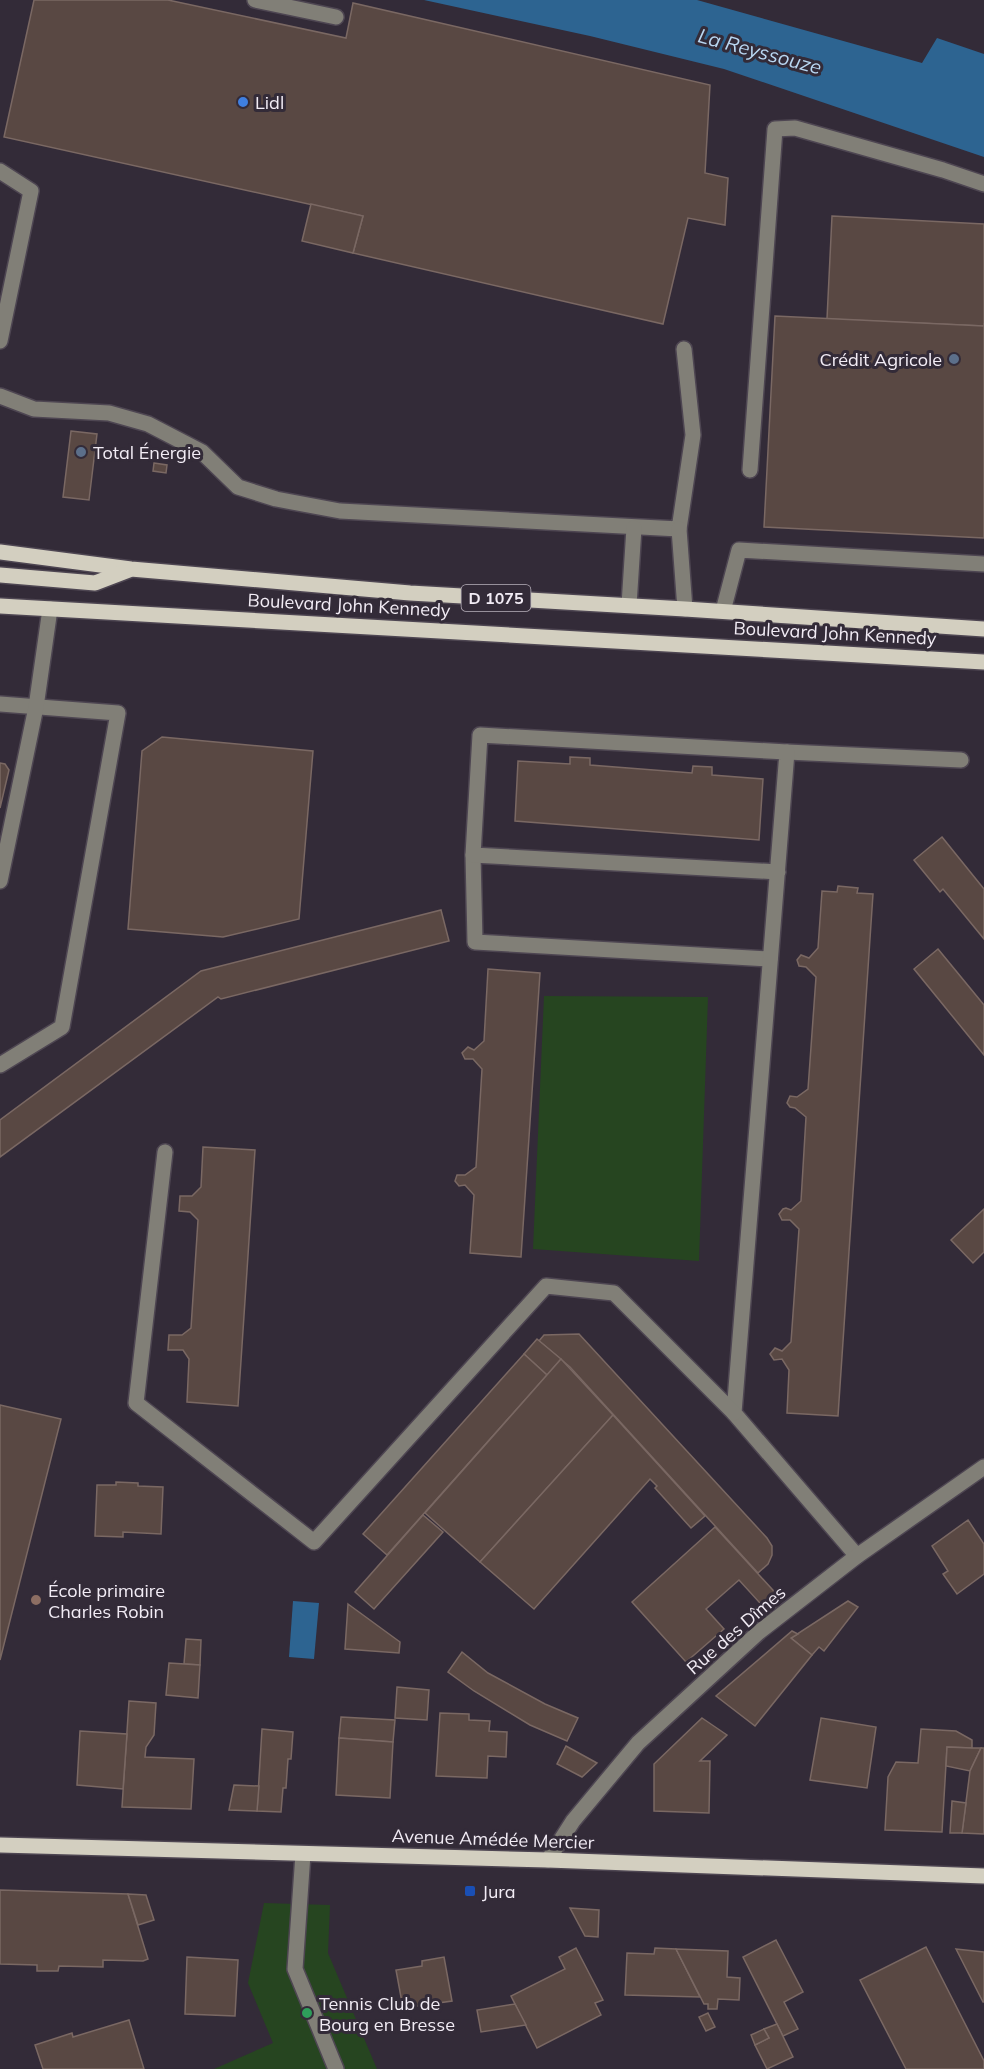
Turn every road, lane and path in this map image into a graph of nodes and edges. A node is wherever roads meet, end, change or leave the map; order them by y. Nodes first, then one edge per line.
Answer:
1 (255, 0) edge
2 (336, 17) dead end
3 (0, 171) edge
4 (984, 184) edge
5 (0, 341) edge
6 (684, 349) dead end
7 (0, 396) edge
8 (750, 470) dead end
9 (634, 528) junction
10 (679, 529) junction
11 (3, 550) edge
12 (984, 564) edge
13 (131, 569) junction
14 (0, 575) edge
15 (629, 605) junction
16 (0, 606) edge
17 (50, 609) junction
18 (685, 609) junction
19 (723, 611) junction
20 (984, 629) edge
21 (984, 662) edge
22 (0, 704) edge
23 (36, 707) junction
24 (787, 752) junction
25 (961, 760) dead end
26 (5, 834) edge
27 (473, 855) junction
28 (778, 872) junction
29 (0, 881) edge
30 (770, 959) junction
31 (0, 1065) edge
32 (165, 1152) dead end
33 (734, 1413) junction
34 (984, 1467) edge
35 (857, 1556) junction
36 (0, 1845) edge
37 (303, 1854) junction
38 (548, 1860) junction
39 (984, 1876) edge
40 (336, 2069) edge

1 - 2 street
3 - 5 street
4 - 8 street
6 - 10 street
7 - 9 street
9 - 10 street
9 - 15 street
10 - 18 street
11 - 13 main road, Boulevard John Kennedy / D 1075
12 - 19 street
13 - 14 main road, Boulevard John Kennedy
13 - 15 main road, Boulevard John Kennedy / D 1075
15 - 18 main road, Boulevard John Kennedy / D 1075
16 - 17 main road, Boulevard John Kennedy / D 1075
17 - 21 main road, Boulevard John Kennedy / D 1075
17 - 23 street
18 - 19 main road, Boulevard John Kennedy / D 1075
19 - 20 main road, Boulevard John Kennedy / D 1075
22 - 23 street
23 - 26 street
23 - 31 street
24 - 25 street
24 - 27 street
24 - 28 street
26 - 29 street
27 - 28 street
27 - 30 street
28 - 30 street
30 - 33 street
32 - 33 street
33 - 35 street
34 - 35 street, Rue des Dîmes
35 - 38 street, Rue des Dîmes
36 - 37 main road, Avenue Amédée Mercier
37 - 38 main road, Avenue Amédée Mercier
37 - 40 street
38 - 39 main road, Avenue Amédée Mercier

